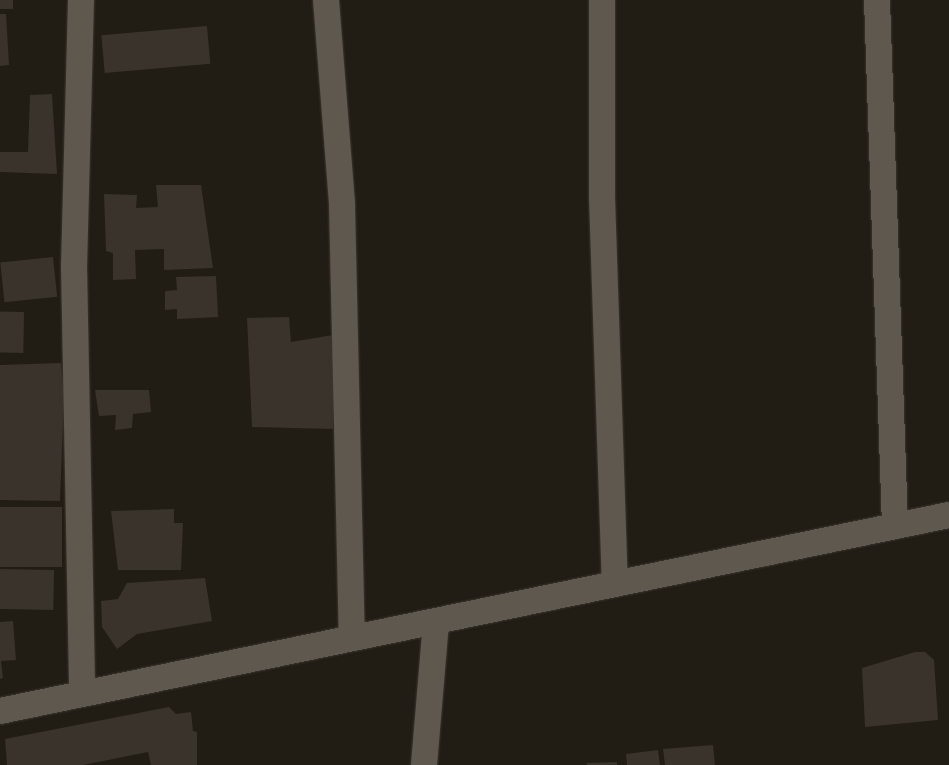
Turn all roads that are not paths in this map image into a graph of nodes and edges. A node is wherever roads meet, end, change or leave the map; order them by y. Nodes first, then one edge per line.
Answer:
1 (81, 0) edge
2 (326, 0) edge
3 (602, 0) edge
4 (877, 0) edge
5 (949, 515) edge
6 (895, 526) junction
7 (615, 584) junction
8 (436, 620) junction
9 (352, 638) junction
10 (82, 693) junction
11 (0, 711) edge
12 (424, 765) edge

1 - 10 street
2 - 9 street
3 - 7 street
4 - 6 street
5 - 6 street
6 - 7 street
7 - 8 street
8 - 9 street
8 - 12 street
9 - 10 street
10 - 11 street

